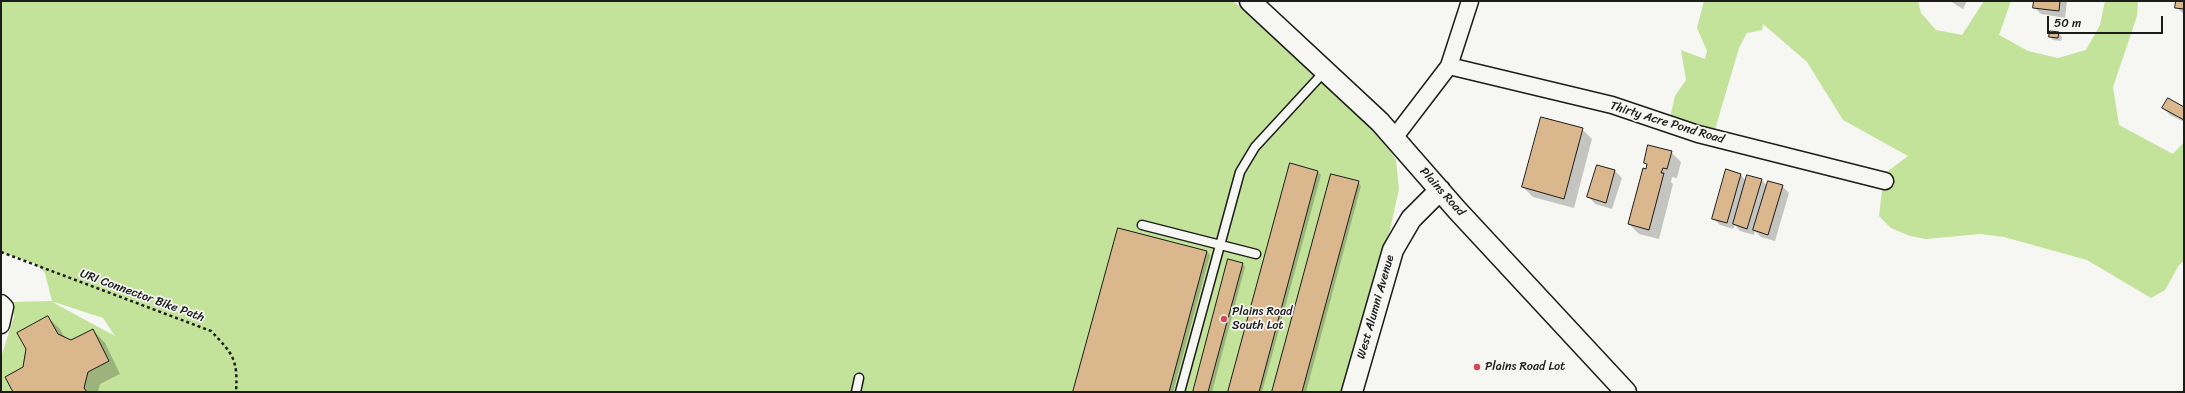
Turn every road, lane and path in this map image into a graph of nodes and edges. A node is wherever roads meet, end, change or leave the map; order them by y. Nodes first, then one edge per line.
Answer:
1 (1250, 1) edge
2 (1470, 1) edge
3 (1449, 66) junction
4 (1325, 70) junction
5 (1394, 138) junction
6 (1885, 181) dead end
7 (1440, 190) junction
8 (1142, 225) dead end
9 (1220, 244) junction
10 (1, 252) edge
11 (1256, 254) dead end
12 (1, 303) edge
13 (1, 325) edge
14 (860, 378) dead end
15 (236, 392) edge
16 (856, 392) edge
17 (1180, 392) edge
18 (1352, 392) edge
19 (1626, 392) edge

1 - 4 street, Plains Road
2 - 3 street
3 - 5 street
3 - 6 street, Thirty Acre Pond Road
4 - 5 street, Plains Road
4 - 9 lane
5 - 7 street, Plains Road
7 - 18 street, West Alumni Avenue
7 - 19 street, Plains Road
8 - 9 lane
9 - 11 lane
9 - 17 lane
10 - 15 path, URI Connector Bike Path
12 - 13 street
14 - 16 lane

